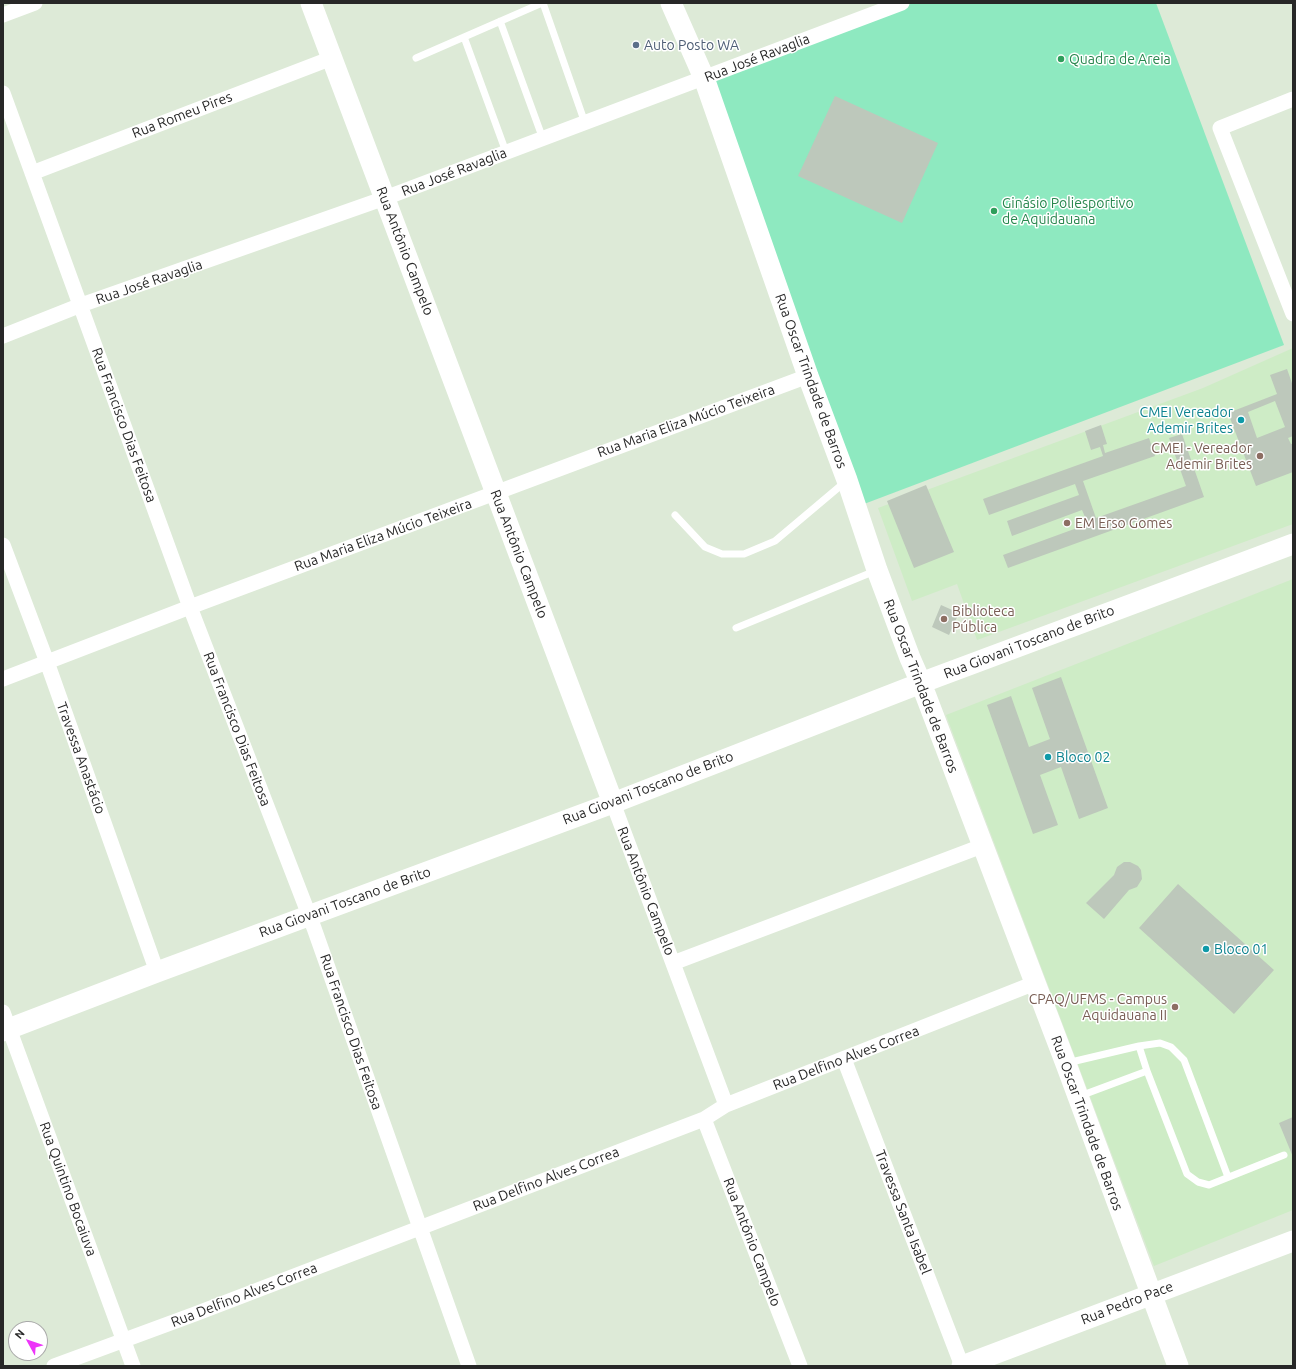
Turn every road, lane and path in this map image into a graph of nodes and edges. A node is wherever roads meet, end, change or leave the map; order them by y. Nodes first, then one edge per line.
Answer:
1 (35, 3) edge
2 (311, 3) edge
3 (542, 3) edge
4 (671, 3) edge
5 (902, 3) edge
6 (3, 15) edge
7 (500, 21) junction
8 (464, 37) junction
9 (332, 58) junction
10 (416, 58) dead end
11 (704, 78) junction
12 (3, 93) edge
13 (1293, 99) edge
14 (585, 123) junction
15 (543, 139) junction
16 (506, 152) junction
17 (32, 173) junction
18 (385, 198) junction
19 (81, 306) junction
20 (1293, 314) edge
21 (3, 336) edge
22 (808, 376) junction
23 (847, 480) junction
24 (496, 492) junction
25 (675, 515) dead end
26 (3, 544) edge
27 (1293, 544) edge
28 (877, 570) junction
29 (190, 607) junction
30 (736, 628) dead end
31 (47, 662) junction
32 (3, 679) edge
33 (921, 683) junction
34 (612, 803) junction
35 (982, 846) junction
36 (309, 915) junction
37 (673, 963) junction
38 (158, 972) junction
39 (1035, 983) junction
40 (5, 1024) edge
41 (1138, 1046) junction
42 (844, 1059) junction
43 (1066, 1064) junction
44 (1147, 1071) junction
45 (1077, 1097) junction
46 (726, 1105) junction
47 (704, 1119) junction
48 (1284, 1155) dead end
49 (1228, 1176) junction
50 (420, 1228) junction
51 (1293, 1241) edge
52 (1151, 1294) junction
53 (123, 1340) junction
54 (993, 1361) edge
55 (54, 1366) edge
56 (133, 1366) edge
57 (469, 1366) edge
58 (800, 1366) edge
59 (962, 1366) edge
60 (1178, 1366) edge

1 - 6 street
2 - 9 main road, Rua Antônio Campelo
3 - 7 lane
3 - 14 lane
4 - 11 main road, Rua Oscar Trindade de Barros
5 - 11 street, Rua José Ravaglia
7 - 8 lane
7 - 15 lane
8 - 10 lane
8 - 16 lane
9 - 17 street, Rua Romeu Pires
9 - 18 main road, Rua Antônio Campelo
11 - 14 street, Rua José Ravaglia
11 - 22 main road, Rua Oscar Trindade de Barros
12 - 17 street, Rua Francisco Dias Feitosa
13 - 20 street
14 - 15 street, Rua José Ravaglia
15 - 16 street, Rua José Ravaglia
16 - 18 street, Rua José Ravaglia
17 - 19 street, Rua Francisco Dias Feitosa
18 - 19 street, Rua José Ravaglia
18 - 24 main road, Rua Antônio Campelo
19 - 21 street, Rua José Ravaglia
19 - 29 street, Rua Francisco Dias Feitosa
22 - 23 main road, Rua Oscar Trindade de Barros
22 - 24 street, Rua Maria Eliza Múcio Teixeira
23 - 25 lane
23 - 28 main road, Rua Oscar Trindade de Barros
24 - 29 street, Rua Maria Eliza Múcio Teixeira
24 - 34 main road, Rua Antônio Campelo
26 - 31 street, Travessa Anastácio
27 - 33 main road, Rua Giovani Toscano de Brito
28 - 30 lane
28 - 33 main road, Rua Oscar Trindade de Barros
29 - 31 street, Rua Maria Eliza Múcio Teixeira
29 - 36 street, Rua Francisco Dias Feitosa
31 - 32 street, Rua Maria Eliza Múcio Teixeira
31 - 38 street, Travessa Anastácio
33 - 34 main road, Rua Giovani Toscano de Brito
33 - 35 main road, Rua Oscar Trindade de Barros
34 - 36 main road, Rua Giovani Toscano de Brito
34 - 37 street, Rua Antônio Campelo
35 - 37 street
35 - 39 main road, Rua Oscar Trindade de Barros
36 - 38 main road, Rua Giovani Toscano de Brito
36 - 50 street, Rua Francisco Dias Feitosa
37 - 46 street, Rua Antônio Campelo
38 - 40 main road, Rua Giovani Toscano de Brito
39 - 42 street, Rua Delfino Alves Correa
39 - 43 main road, Rua Oscar Trindade de Barros
40 - 53 street, Rua Quintino Bocaiuva
41 - 43 lane
41 - 44 lane
41 - 49 lane
42 - 46 street, Rua Delfino Alves Correa
42 - 59 street, Travessa Santa Isabel
43 - 45 main road, Rua Oscar Trindade de Barros
44 - 45 lane
44 - 49 lane
45 - 52 main road, Rua Oscar Trindade de Barros
46 - 47 street, Rua Delfino Alves Correa
47 - 50 street, Rua Delfino Alves Correa
47 - 58 street, Rua Antônio Campelo
48 - 49 lane
50 - 53 street, Rua Delfino Alves Correa
50 - 57 street, Rua Francisco Dias Feitosa
51 - 52 main road, Rua Pedro Pace
52 - 54 main road, Rua Pedro Pace
52 - 60 main road, Rua Oscar Trindade de Barros
53 - 55 street, Rua Delfino Alves Correa
53 - 56 street, Rua Quintino Bocaiuva
54 - 59 main road, Rua Pedro Pace

